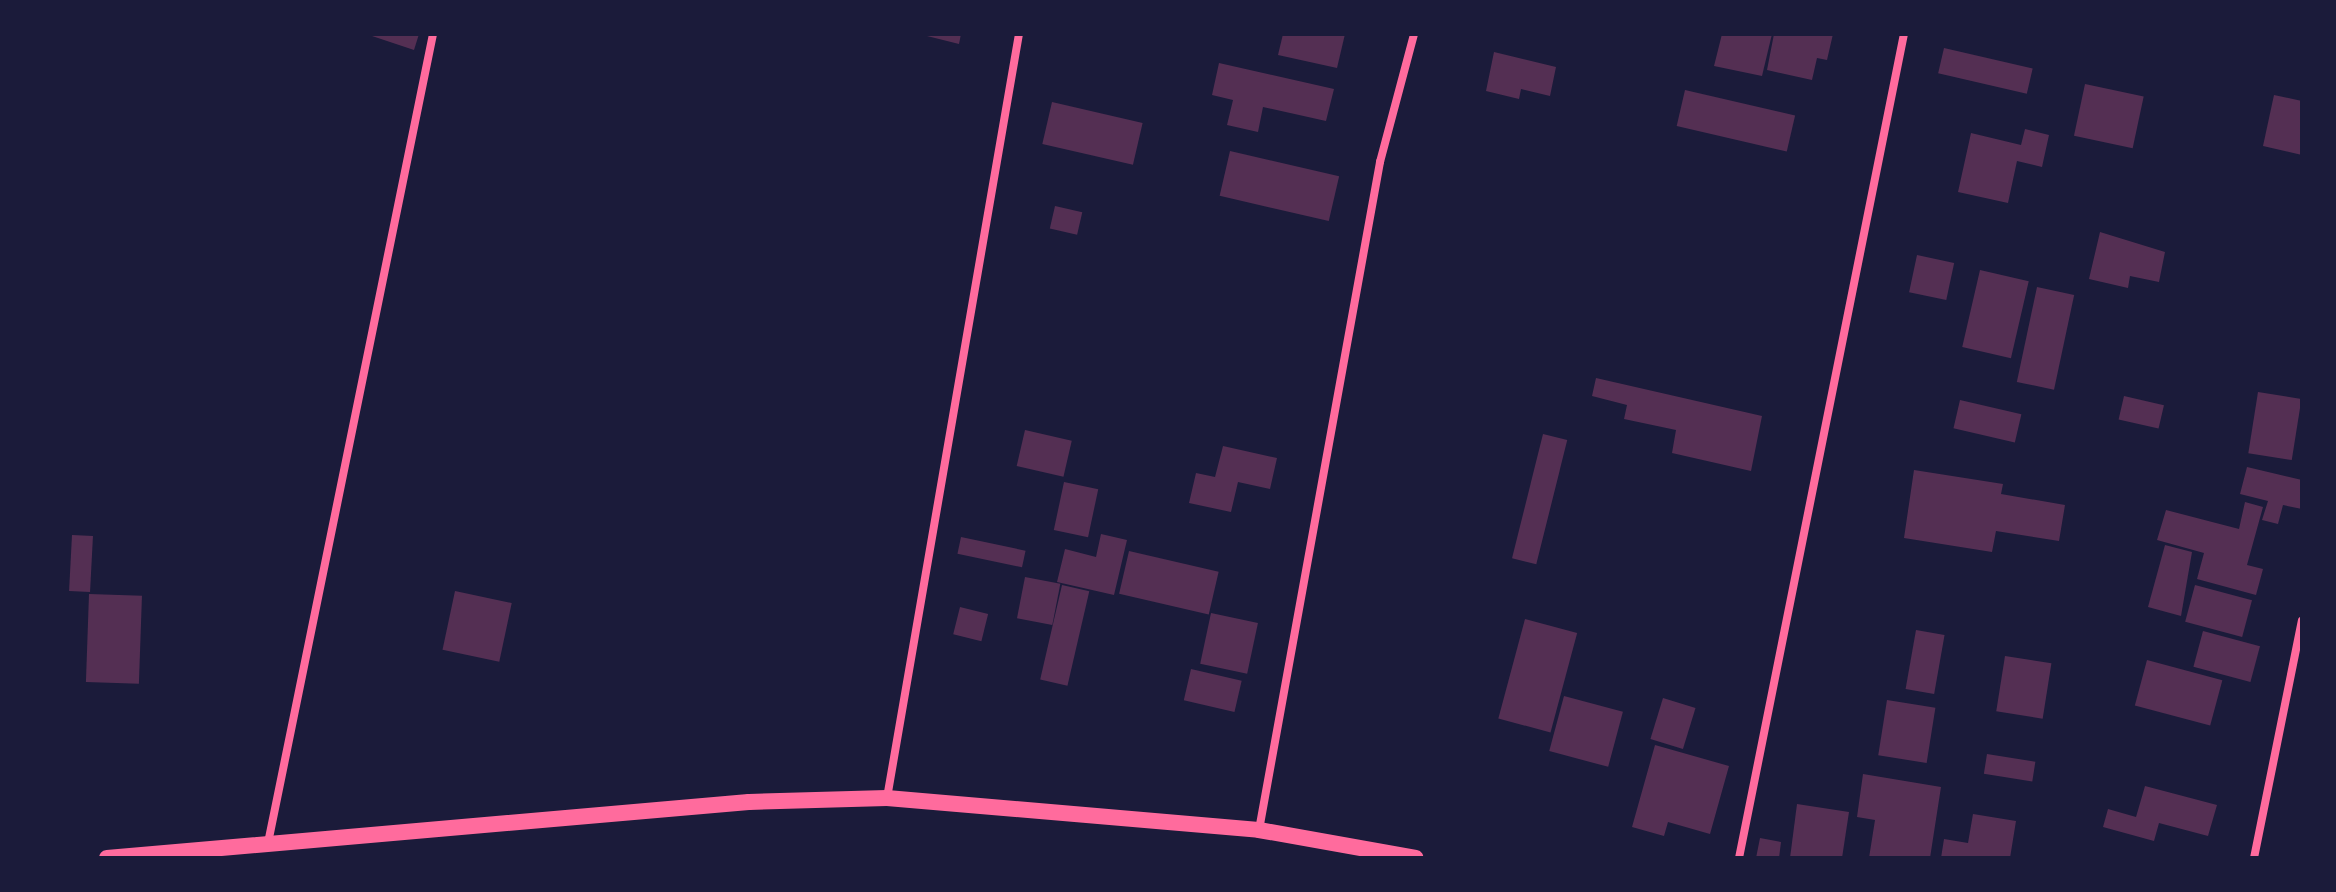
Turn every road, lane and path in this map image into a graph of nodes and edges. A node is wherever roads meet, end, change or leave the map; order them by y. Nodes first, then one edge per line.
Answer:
1 (433, 34) edge
2 (1019, 34) edge
3 (1414, 34) edge
4 (1904, 34) edge
5 (2302, 621) edge
6 (887, 798) junction
7 (1259, 830) junction
8 (268, 844) junction
9 (107, 858) edge
10 (1416, 858) edge
11 (1739, 858) edge
12 (2254, 858) edge

1 - 8 street
2 - 6 street
3 - 7 street
4 - 11 street
5 - 12 street
6 - 7 main road
6 - 8 main road
7 - 10 main road
8 - 9 main road

